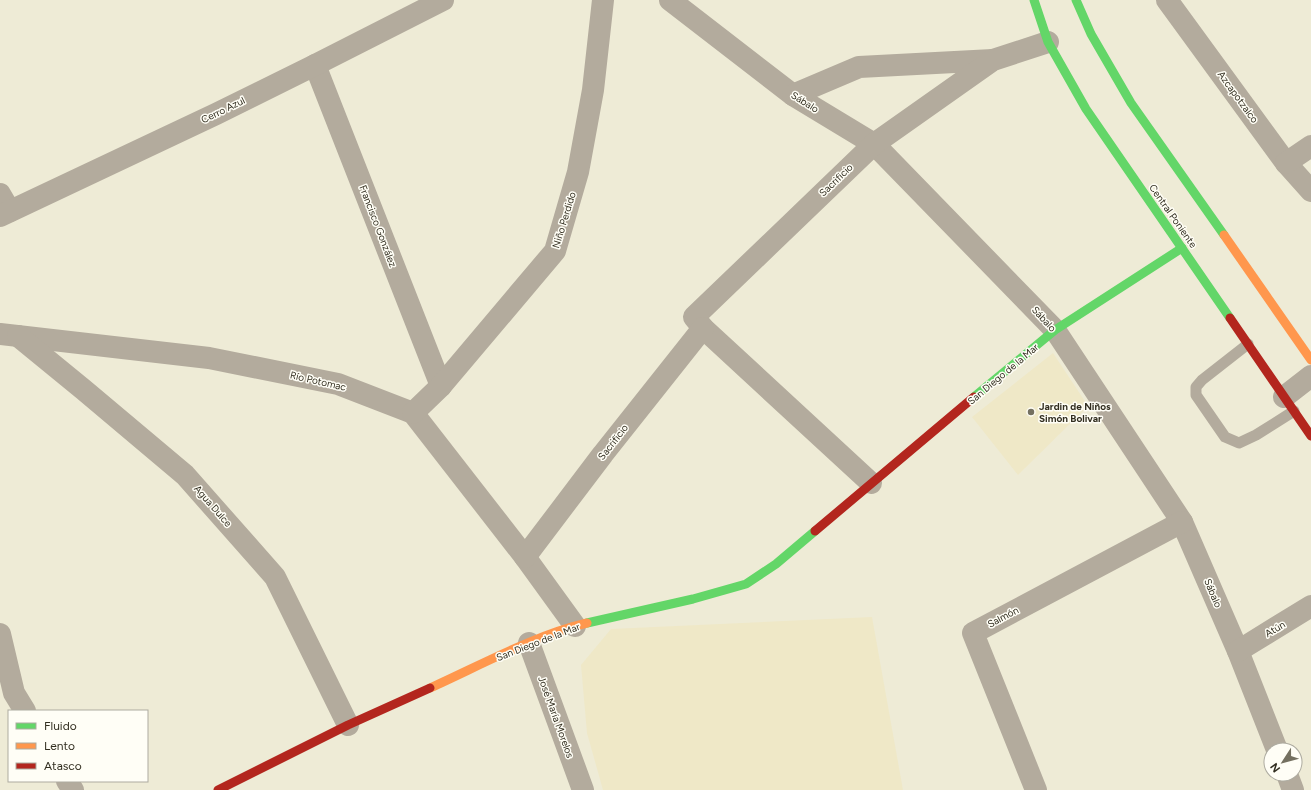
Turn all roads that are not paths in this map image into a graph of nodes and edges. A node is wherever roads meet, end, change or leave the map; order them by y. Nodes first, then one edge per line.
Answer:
1 (443, 0) edge
2 (603, 0) edge
3 (670, 0) edge
4 (1034, 0) edge
5 (1076, 0) edge
6 (1167, 0) edge
7 (1048, 42) junction
8 (992, 60) junction
9 (316, 65) junction
10 (793, 95) junction
11 (874, 144) junction
12 (1311, 146) edge
13 (1286, 163) junction
14 (1311, 191) edge
15 (3, 207) edge
16 (1182, 248) junction
17 (698, 322) junction
18 (1055, 330) junction
19 (9, 336) edge
20 (1248, 344) junction
21 (1311, 360) edge
22 (1311, 376) edge
23 (441, 386) junction
24 (1289, 404) junction
25 (413, 412) junction
26 (1311, 436) edge
27 (871, 483) junction
28 (1182, 522) junction
29 (525, 557) junction
30 (1309, 612) edge
31 (576, 626) junction
32 (0, 634) edge
33 (529, 644) junction
34 (1238, 651) junction
35 (24, 710) edge
36 (348, 725) junction
37 (1274, 742) edge
38 (218, 790) edge
39 (583, 790) edge
40 (1036, 790) edge

1 - 9 street, Cerro Azul
2 - 23 street, Niño Perdido
3 - 10 street, Sábalo
4 - 7 street, Central Poniente
5 - 21 street
6 - 13 street, Azcapotzalco
7 - 8 street, Sacrificio
7 - 16 street, Central Poniente
8 - 10 street, Sacrificio
8 - 11 street, Sacrificio
9 - 15 street, Cerro Azul
9 - 23 street, Francisco González
10 - 11 street, Sábalo
11 - 17 street, Sacrificio
11 - 18 street, Sábalo
12 - 13 street
13 - 14 street, Azcapotzalco
16 - 18 street, San Diego de la Mar
16 - 20 street, Central Poniente
17 - 27 street
17 - 29 street, Sacrificio
18 - 27 street, San Diego de la Mar
18 - 28 street, Sábalo
19 - 25 street, Río Potomac
19 - 36 street, Agua Dulce
20 - 24 street, Central Poniente
20 - 24 lane
22 - 24 street
23 - 25 street, Niño Perdido
24 - 26 street, Central Poniente
25 - 29 street
27 - 31 street, San Diego de la Mar
28 - 34 street, Sábalo
28 - 40 street, Salmón
29 - 31 street
30 - 34 street, Atún
31 - 33 street, San Diego de la Mar
32 - 35 street
33 - 36 street, San Diego de la Mar
33 - 39 street, José María Morelos
34 - 37 street, Sábalo
36 - 38 street, San Diego de la Mar

